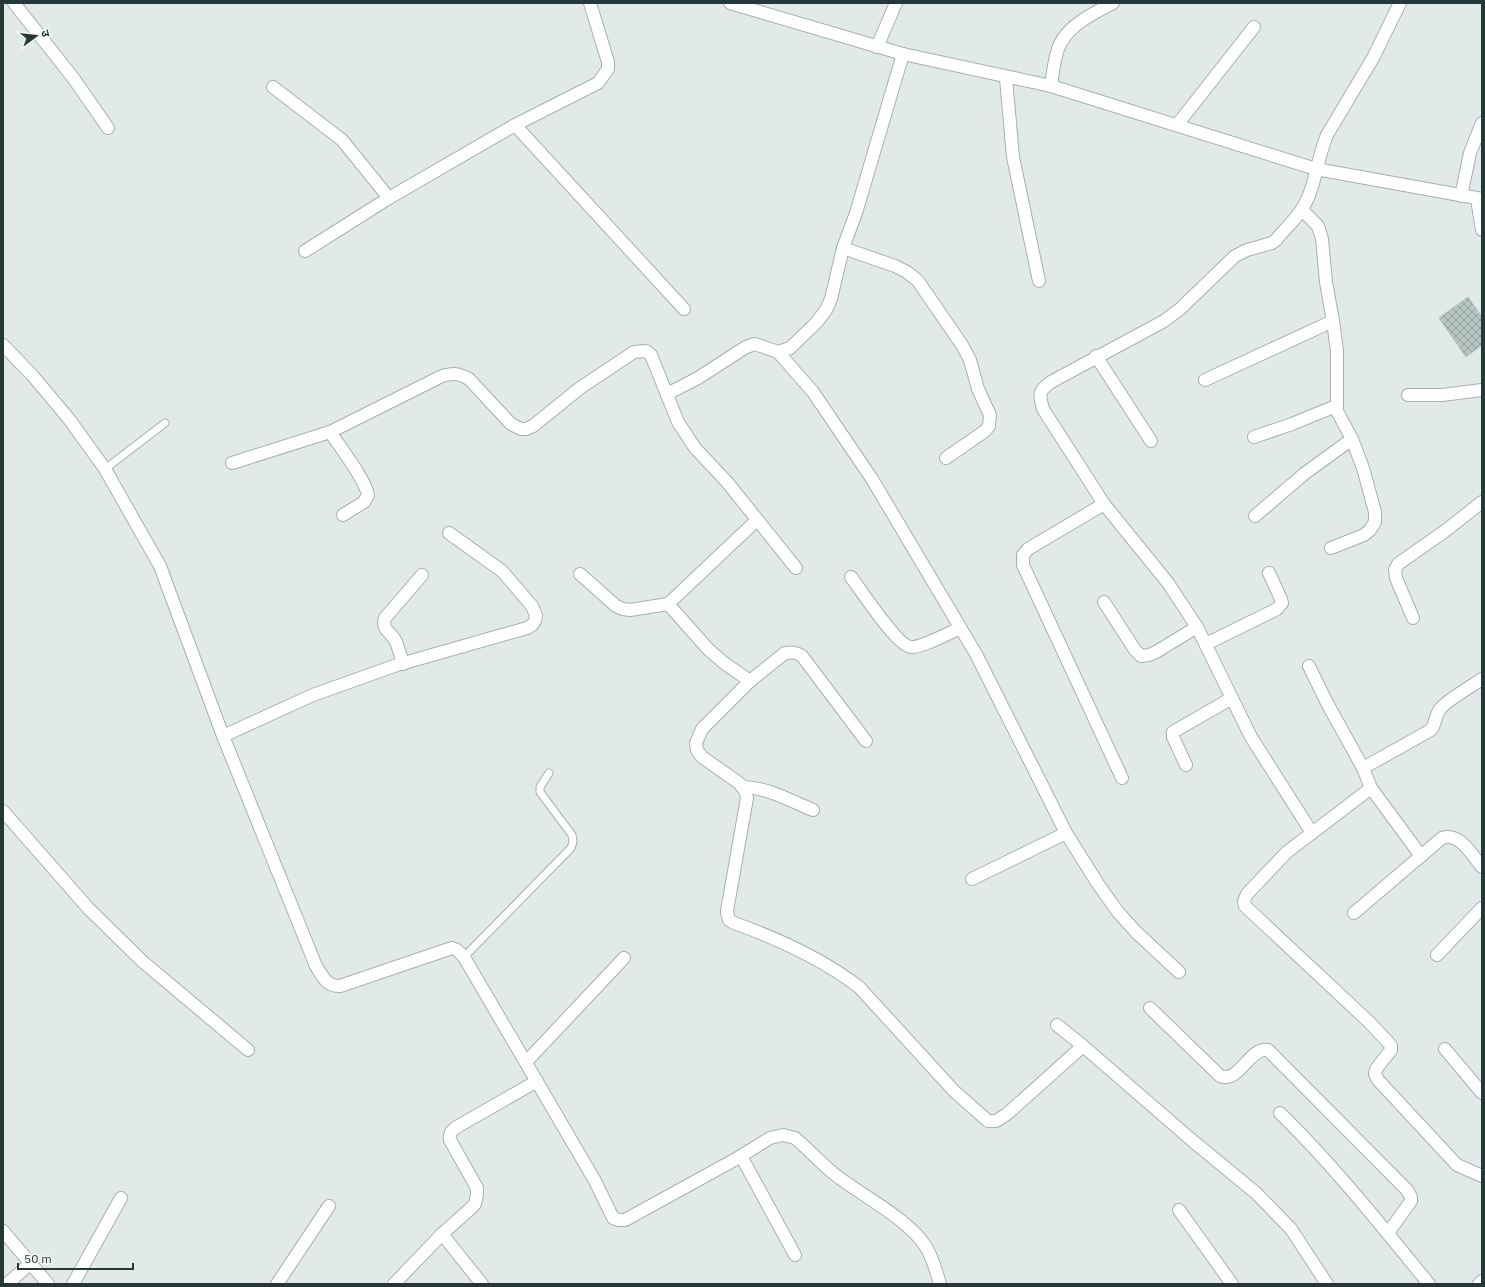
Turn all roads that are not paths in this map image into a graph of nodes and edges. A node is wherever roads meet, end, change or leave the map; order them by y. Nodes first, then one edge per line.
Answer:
1 (14, 3) edge
2 (590, 3) edge
3 (730, 3) edge
4 (896, 3) edge
5 (1113, 3) edge
6 (1400, 3) edge
7 (1254, 28) dead end
8 (876, 47) junction
9 (903, 54) junction
10 (1006, 78) junction
11 (1051, 86) junction
12 (273, 87) dead end
13 (1482, 123) edge
14 (516, 125) junction
15 (1178, 125) junction
16 (108, 128) dead end
17 (1316, 169) junction
18 (1461, 196) junction
19 (390, 198) junction
20 (1480, 199) edge
21 (1302, 210) junction
22 (1482, 230) edge
23 (843, 248) junction
24 (306, 251) dead end
25 (1038, 281) dead end
26 (684, 309) dead end
27 (1333, 321) junction
28 (3, 345) edge
29 (778, 352) junction
30 (1096, 356) junction
31 (1205, 380) dead end
32 (1482, 390) edge
33 (667, 394) junction
34 (1408, 395) dead end
35 (1336, 406) junction
36 (165, 423) dead end
37 (330, 432) junction
38 (1254, 437) dead end
39 (1352, 439) junction
40 (1151, 441) dead end
41 (946, 458) dead end
42 (232, 463) dead end
43 (105, 469) junction
44 (1482, 502) edge
45 (1104, 504) junction
46 (342, 515) dead end
47 (1255, 516) dead end
48 (757, 520) junction
49 (449, 533) dead end
50 (1331, 548) dead end
51 (796, 568) dead end
52 (1269, 573) dead end
53 (580, 574) dead end
54 (422, 575) dead end
55 (851, 577) dead end
56 (1104, 602) dead end
57 (668, 604) junction
58 (1412, 618) dead end
59 (1197, 627) junction
60 (960, 628) junction
61 (1206, 644) junction
62 (403, 664) junction
63 (1309, 666) dead end
64 (1482, 679) edge
65 (750, 681) junction
66 (1232, 698) junction
67 (223, 736) junction
68 (866, 741) dead end
69 (1186, 764) dead end
70 (1363, 768) junction
71 (549, 773) dead end
72 (1122, 778) dead end
73 (742, 787) junction
74 (1371, 788) junction
75 (813, 810) dead end
76 (3, 811) edge
77 (1066, 833) junction
78 (1312, 833) junction
79 (1421, 856) junction
80 (1482, 866) edge
81 (972, 879) dead end
82 (1482, 908) edge
83 (1354, 913) dead end
84 (1436, 955) dead end
85 (464, 957) junction
86 (624, 958) dead end
87 (1178, 972) dead end
88 (1150, 1008) dead end
89 (1057, 1025) dead end
90 (1083, 1046) junction
91 (1445, 1049) dead end
92 (248, 1050) dead end
93 (526, 1061) junction
94 (537, 1081) junction
95 (1482, 1093) edge
96 (1280, 1113) dead end
97 (741, 1156) junction
98 (1482, 1176) edge
99 (121, 1198) dead end
100 (329, 1206) dead end
101 (1178, 1210) dead end
102 (3, 1231) edge
103 (1388, 1233) junction
104 (442, 1234) junction
105 (795, 1255) dead end
106 (30, 1263) junction
107 (1482, 1281) edge
108 (7, 1284) edge
109 (48, 1284) edge
110 (73, 1284) edge
111 (277, 1284) edge
112 (394, 1284) edge
113 (482, 1284) edge
114 (940, 1284) edge
115 (1232, 1284) edge
116 (1327, 1284) edge
117 (1429, 1284) edge
118 (1479, 1284) edge

1 - 16 street
2 - 14 street
3 - 8 street
4 - 8 street
5 - 11 street
6 - 17 street
7 - 15 street
8 - 9 street
9 - 10 street
9 - 23 street
10 - 11 street
10 - 25 street
11 - 15 street
12 - 19 street
13 - 18 street
14 - 19 street
14 - 26 street
15 - 17 street
17 - 18 street
17 - 21 street
18 - 20 street
19 - 24 street
20 - 22 street
21 - 27 street
21 - 30 street
23 - 29 street
23 - 41 street
27 - 31 street
27 - 35 street
28 - 43 street
29 - 33 street
29 - 60 street
30 - 40 street
30 - 45 street
32 - 34 street
33 - 37 street
33 - 48 street
35 - 38 street
35 - 39 street
36 - 43 lane
37 - 42 street
37 - 46 street
39 - 47 street
39 - 50 street
43 - 67 street
44 - 58 street
45 - 59 street
45 - 72 street
48 - 51 street
48 - 57 street
49 - 62 street
52 - 61 street
53 - 57 street
54 - 62 street
55 - 60 street
56 - 59 street
57 - 65 street
59 - 61 street
60 - 77 street
61 - 66 street
62 - 67 street
63 - 70 street
64 - 70 street
65 - 68 street
65 - 73 street
66 - 69 street
66 - 78 street
67 - 85 street
70 - 74 street
71 - 85 lane
73 - 75 street
73 - 90 street
74 - 78 street
74 - 79 street
76 - 92 street
77 - 81 street
77 - 87 street
78 - 98 street
79 - 80 street
79 - 83 street
82 - 84 street
85 - 93 street
86 - 93 street
88 - 103 street
89 - 90 street
90 - 116 street
91 - 95 street
93 - 94 street
94 - 97 street
94 - 104 street
96 - 103 street
97 - 105 street
97 - 114 street
99 - 110 street
100 - 111 street
101 - 115 street
102 - 106 street
103 - 117 street
104 - 112 street
104 - 113 street
106 - 108 street
106 - 109 street
107 - 118 street

